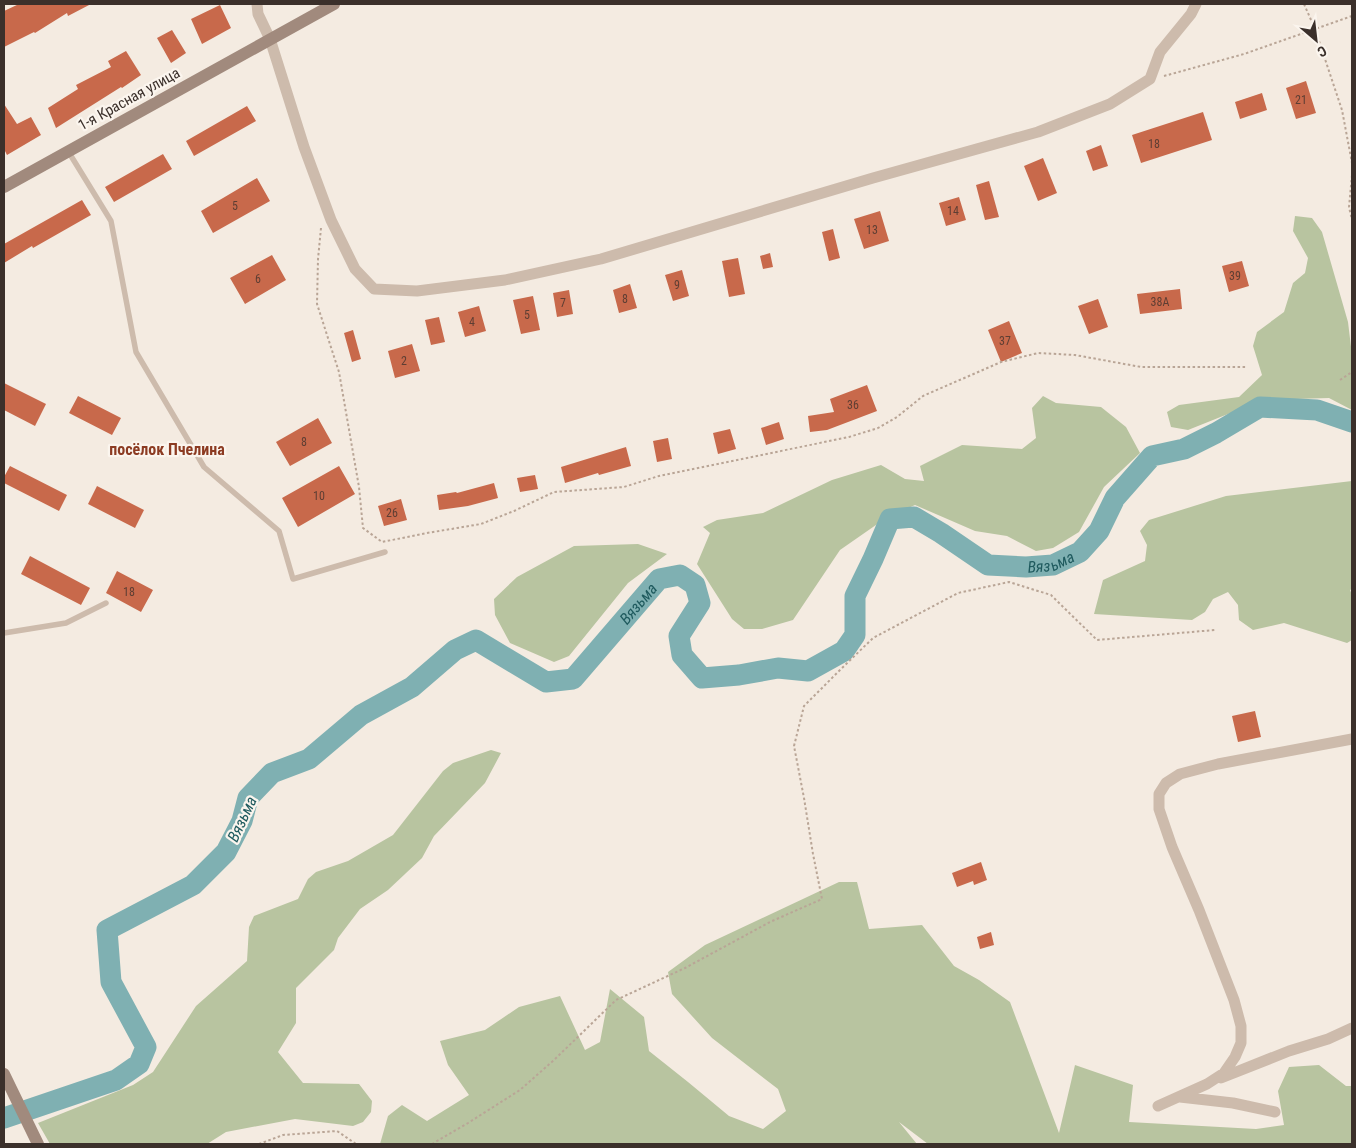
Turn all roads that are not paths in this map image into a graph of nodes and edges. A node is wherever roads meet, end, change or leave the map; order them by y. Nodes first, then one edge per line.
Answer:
1 (257, 4) edge
2 (334, 4) edge
3 (1196, 4) edge
4 (270, 39) junction
5 (68, 151) junction
6 (4, 187) edge
7 (385, 552) dead end
8 (106, 603) dead end
9 (4, 633) edge
10 (1352, 739) edge
11 (1352, 1028) edge
12 (4, 1074) edge
13 (1207, 1084) junction
14 (1179, 1097) junction
15 (1158, 1106) dead end
16 (1275, 1112) dead end
17 (35, 1139) edge

1 - 4 street
2 - 4 main road, 1-я Красная улица
3 - 4 street
4 - 5 main road, 1-я Красная улица
5 - 6 main road, 1-я Красная улица
5 - 7 lane
8 - 9 lane
10 - 13 street
11 - 13 street
12 - 17 main road
13 - 14 street
14 - 15 street
14 - 16 street

